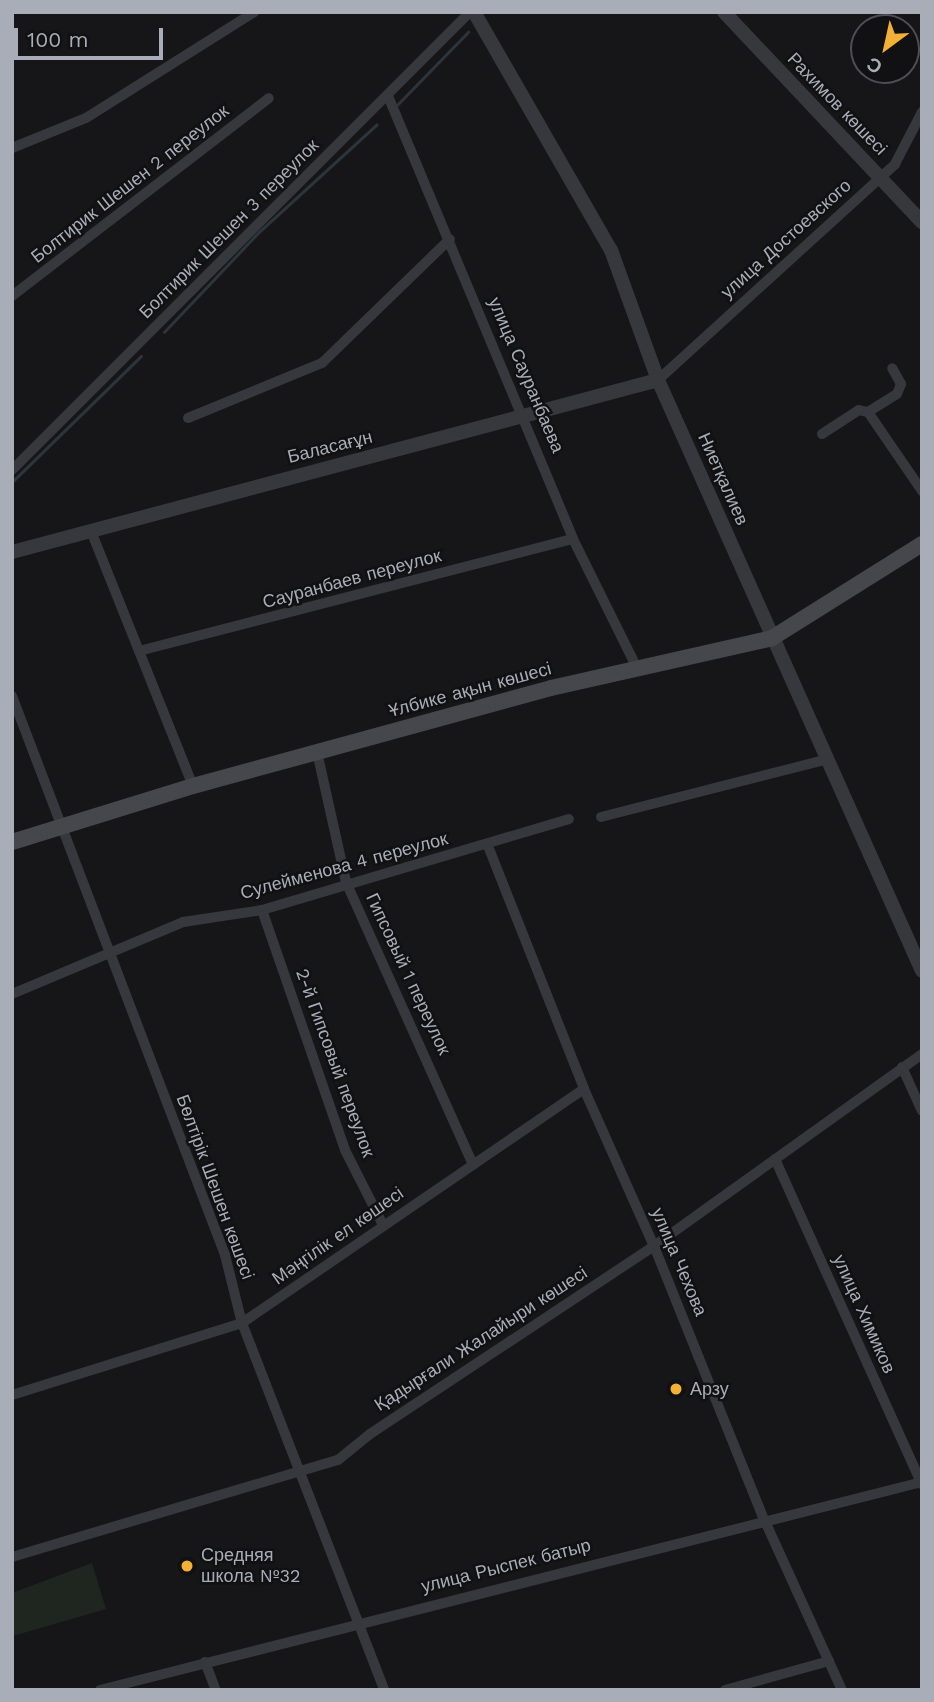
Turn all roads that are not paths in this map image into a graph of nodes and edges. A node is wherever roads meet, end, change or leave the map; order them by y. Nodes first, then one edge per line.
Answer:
1 (254, 12) edge
2 (472, 12) edge
3 (723, 12) edge
4 (388, 96) junction
5 (269, 98) dead end
6 (922, 112) edge
7 (12, 148) edge
8 (878, 178) junction
9 (922, 222) edge
10 (450, 239) junction
11 (12, 296) edge
12 (892, 368) dead end
13 (658, 380) junction
14 (868, 412) junction
15 (526, 417) junction
16 (188, 418) dead end
17 (822, 434) dead end
18 (12, 470) edge
19 (922, 491) edge
20 (91, 531) junction
21 (573, 539) junction
22 (922, 544) edge
23 (12, 552) edge
24 (772, 638) junction
25 (139, 651) junction
26 (636, 666) junction
27 (12, 696) edge
28 (317, 752) junction
29 (828, 760) junction
30 (193, 786) junction
31 (601, 817) dead end
32 (569, 820) dead end
33 (61, 824) junction
34 (12, 842) edge
35 (488, 846) junction
36 (346, 882) junction
37 (262, 910) junction
38 (112, 951) junction
39 (922, 971) edge
40 (12, 993) edge
41 (922, 1054) edge
42 (902, 1067) junction
43 (584, 1089) junction
44 (922, 1111) edge
45 (775, 1159) junction
46 (473, 1164) junction
47 (383, 1225) junction
48 (654, 1246) junction
49 (242, 1323) junction
50 (12, 1395) edge
51 (304, 1473) junction
52 (921, 1483) edge
53 (764, 1519) junction
54 (12, 1557) edge
55 (360, 1621) junction
56 (829, 1661) junction
57 (205, 1662) junction
58 (105, 1689) edge
59 (216, 1690) edge
60 (384, 1690) edge
61 (725, 1690) edge
62 (842, 1690) edge

1 - 7 street
2 - 4 street, Болтирик Шешен 3 переулок
2 - 13 street, Ниетқалиев
3 - 8 street, Рахимов көшесі
4 - 10 street, улица Сауранбаева
4 - 18 street, Болтирик Шешен 3 переулок
5 - 11 street, Болтирик Шешен 2 переулок
6 - 8 street, улица Достоевского
8 - 9 street, Рахимов көшесі
8 - 13 street, улица Достоевского
10 - 15 street, улица Сауранбаева
10 - 16 street
12 - 14 street
13 - 15 street, Баласағұн
13 - 24 street, Ниетқалиев
14 - 17 street
14 - 19 street
15 - 20 street, Баласағұн
15 - 21 street, улица Сауранбаева
20 - 23 street, Баласағұн
20 - 25 street
21 - 25 street, Сауранбаев переулок
21 - 26 street, улица Сауранбаева
22 - 24 main road, Ұлбике ақын көшесі
24 - 26 main road, Ұлбике ақын көшесі
24 - 29 street, Ниетқалиев
25 - 30 street
26 - 28 main road, Ұлбике ақын көшесі
27 - 33 street, Бөлтірік Шешен көшесі
28 - 30 main road, Ұлбике ақын көшесі
28 - 36 street, Гипсовый 1 переулок
29 - 31 street
29 - 39 street, Ниетқалиев
30 - 33 main road, Ұлбике ақын көшесі
32 - 35 street, Сулейменова 4 переулок
33 - 34 main road, Ұлбике ақын көшесі
33 - 38 street, Бөлтірік Шешен көшесі
35 - 36 street, Сулейменова 4 переулок
35 - 43 street, улица Чехова
36 - 37 street, Сулейменова 4 переулок
36 - 46 street, Гипсовый 1 переулок
37 - 38 street, Сулейменова 4 переулок
37 - 47 street, 2-й Гипсовый переулок
38 - 40 street, Сулейменова 4 переулок
38 - 49 street, Бөлтірік Шешен көшесі
41 - 42 street, Қадырғали Жалайыри көшесі
42 - 44 street
42 - 45 street, Қадырғали Жалайыри көшесі
43 - 46 street, Мәңгілік ел көшесі
43 - 48 street, улица Чехова
45 - 48 street, Қадырғали Жалайыри көшесі
45 - 52 street, улица Химиков
46 - 47 street, Мәңгілік ел көшесі
47 - 49 street, Мәңгілік ел көшесі
48 - 51 street, Қадырғали Жалайыри көшесі
48 - 53 street, улица Чехова
49 - 50 street, Мәңгілік ел көшесі
49 - 51 street, Бөлтірік Шешен көшесі
51 - 54 street, Қадырғали Жалайыри көшесі
51 - 55 street, Бөлтірік Шешен көшесі
52 - 53 street, улица Рыспек батыр
53 - 55 street, улица Рыспек батыр
53 - 56 street, улица Чехова
55 - 57 street, улица Рыспек батыр
55 - 60 street, Бөлтірік Шешен көшесі
56 - 61 street
56 - 62 street, улица Чехова
57 - 58 street, улица Рыспек батыр
57 - 59 street

